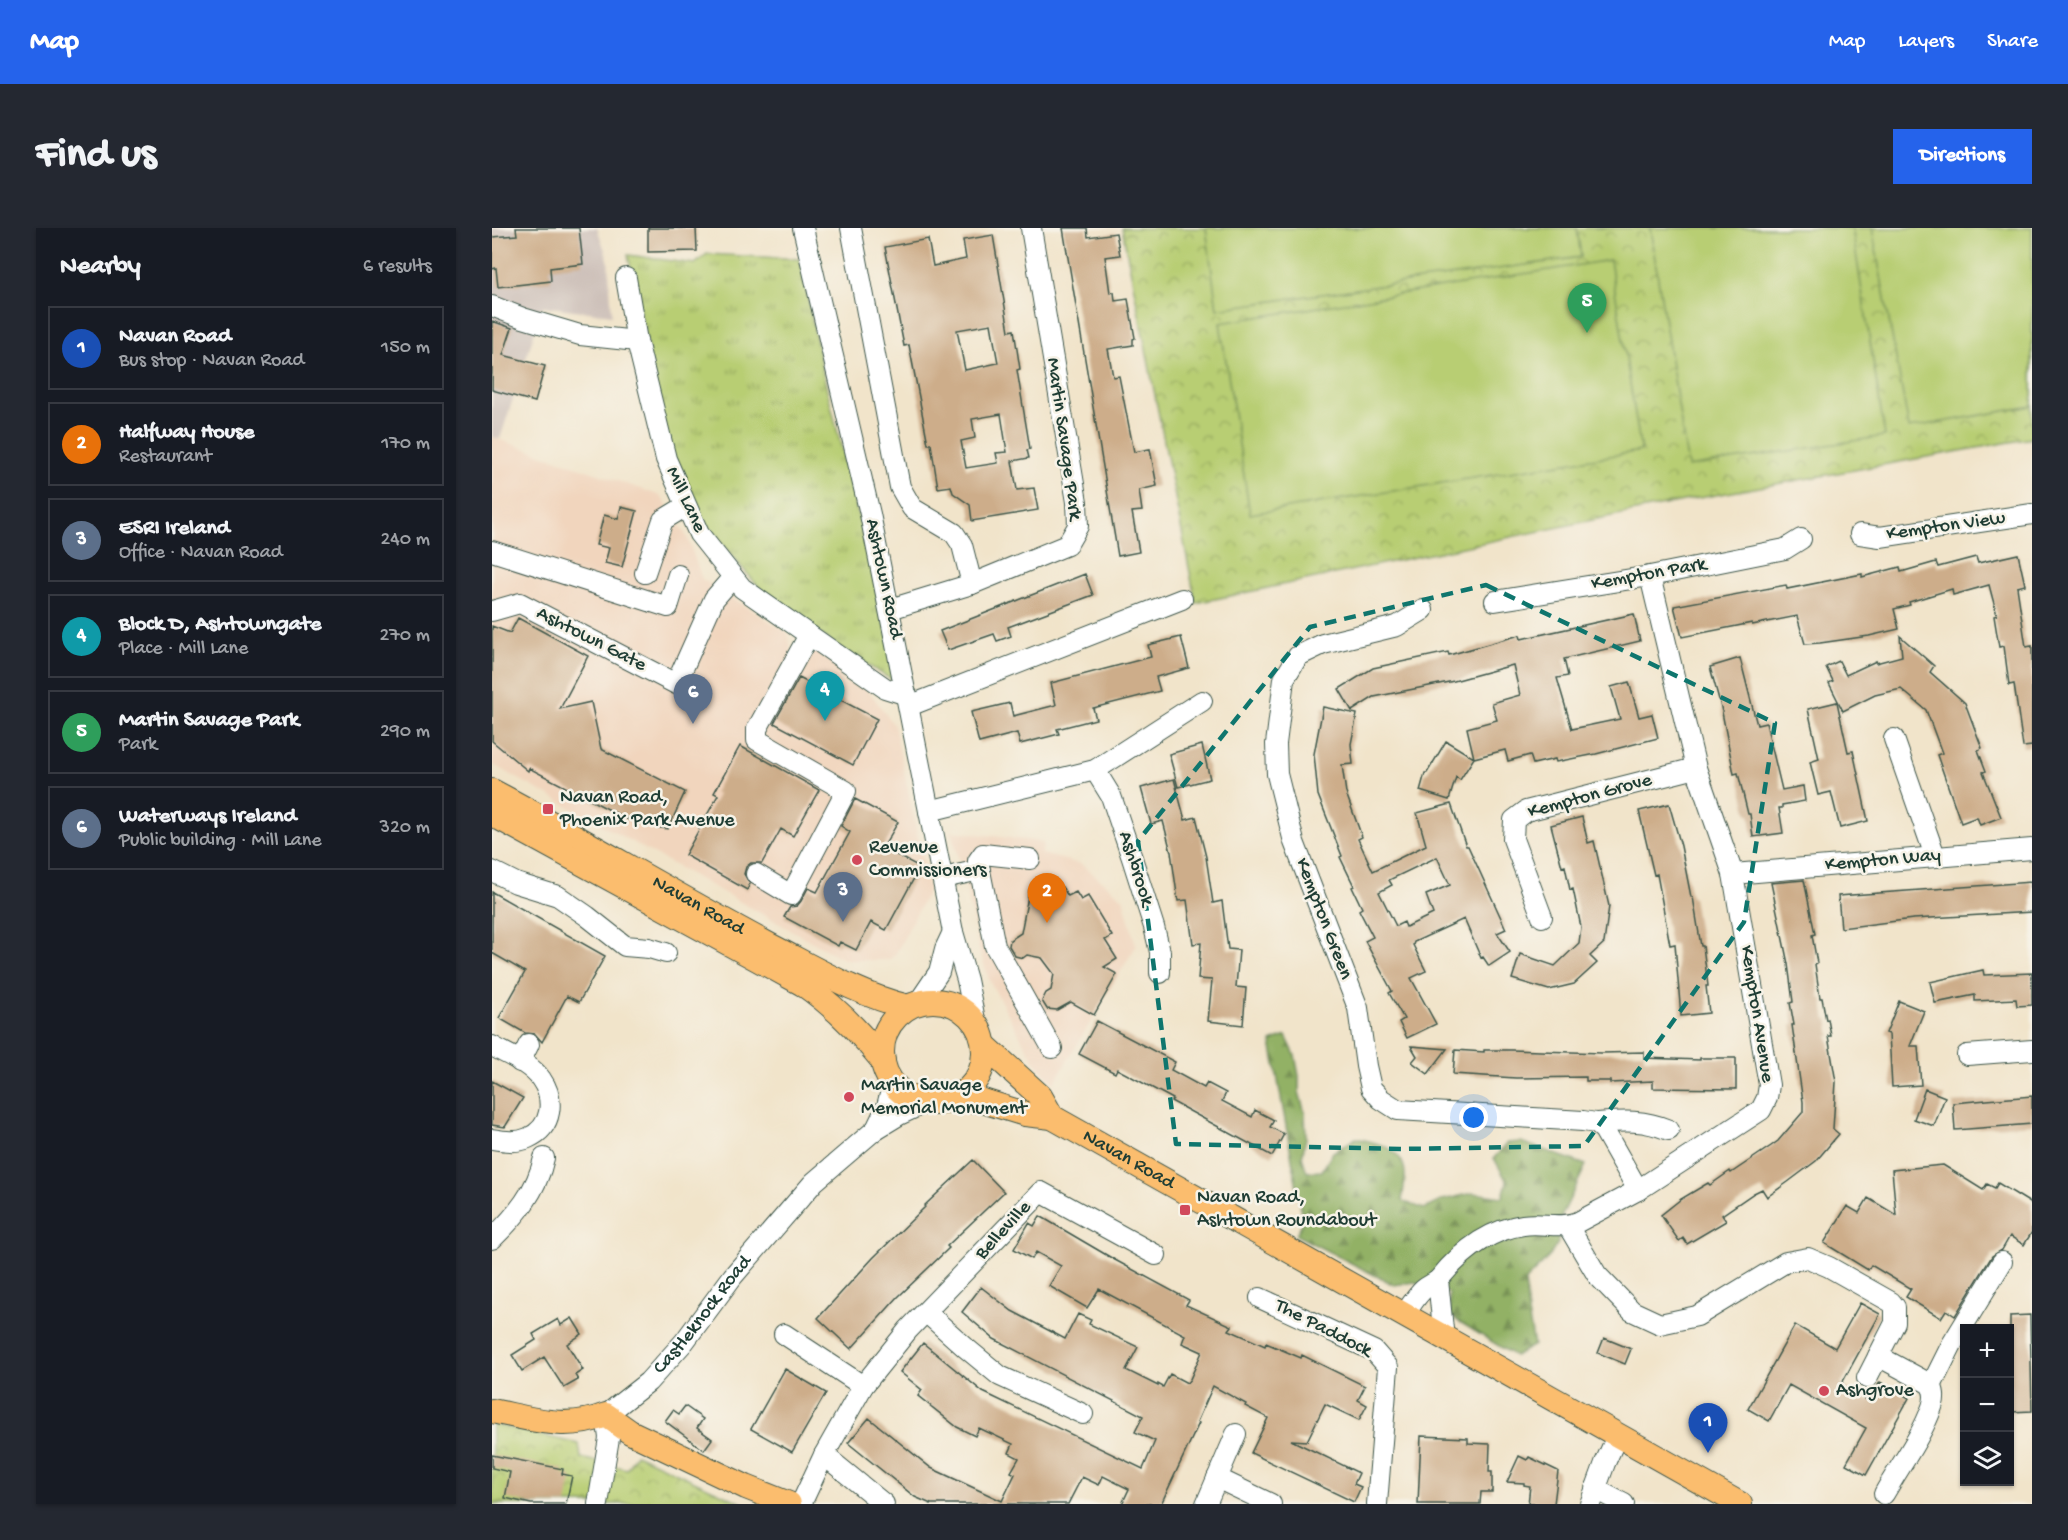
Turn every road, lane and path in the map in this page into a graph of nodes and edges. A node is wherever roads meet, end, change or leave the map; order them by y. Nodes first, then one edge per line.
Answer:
1 (803, 228) edge
2 (851, 228) edge
3 (1031, 228) edge
4 (626, 278) dead end
5 (492, 306) edge
6 (637, 341) junction
7 (686, 506) junction
8 (2032, 514) edge
9 (1860, 534) dead end
10 (1801, 539) dead end
11 (492, 551) edge
12 (645, 573) dead end
13 (678, 575) dead end
14 (1650, 576) junction
15 (733, 577) junction
16 (972, 584) junction
17 (1182, 599) dead end
18 (1495, 601) dead end
19 (890, 609) junction
20 (492, 610) edge
21 (1423, 610) dead end
22 (809, 635) junction
23 (908, 700) junction
24 (1202, 701) dead end
25 (1894, 739) dead end
26 (1696, 768) junction
27 (1095, 770) junction
28 (492, 791) edge
29 (929, 811) junction
30 (492, 814) edge
31 (2032, 849) edge
32 (1935, 856) junction
33 (1030, 859) dead end
34 (980, 870) junction
35 (492, 871) edge
36 (756, 874) dead end
37 (1733, 874) junction
38 (943, 878) junction
39 (1542, 917) dead end
40 (953, 932) junction
41 (666, 953) dead end
42 (1160, 973) dead end
43 (913, 1005) junction
44 (980, 1035) junction
45 (529, 1044) dead end
46 (492, 1046) edge
47 (1052, 1048) dead end
48 (2032, 1050) edge
49 (1967, 1055) dead end
50 (883, 1061) junction
51 (520, 1062) junction
52 (893, 1083) junction
53 (952, 1099) junction
54 (927, 1102) junction
55 (1052, 1117) junction
56 (1596, 1123) junction
57 (876, 1129) junction
58 (1669, 1130) dead end
59 (500, 1140) edge
60 (544, 1158) dead end
61 (1638, 1190) junction
62 (1568, 1226) junction
63 (492, 1239) edge
64 (1156, 1255) dead end
65 (2002, 1262) dead end
66 (1438, 1280) junction
67 (1260, 1298) dead end
68 (927, 1312) junction
69 (1404, 1315) junction
70 (784, 1334) dead end
71 (1444, 1338) junction
72 (1878, 1356) junction
73 (1867, 1378) dead end
74 (863, 1386) junction
75 (1931, 1386) junction
76 (492, 1411) edge
77 (1083, 1414) dead end
78 (606, 1415) junction
79 (1236, 1434) dead end
80 (1617, 1436) junction
81 (824, 1455) junction
82 (1217, 1478) junction
83 (1884, 1494) dead end
84 (1593, 1497) edge
85 (598, 1504) edge
86 (789, 1504) edge
87 (801, 1504) edge
88 (884, 1504) edge
89 (1206, 1504) edge
90 (1270, 1504) edge
91 (1377, 1504) edge
92 (1624, 1504) edge
93 (1740, 1504) edge

1 - 19 street, Ashtown Road
2 - 16 street
3 - 16 street, Martin Savage Park
4 - 6 street, Mill Lane
5 - 6 street
6 - 7 street, Mill Lane
7 - 12 street
7 - 15 street, Mill Lane
8 - 9 street, Kempton View
10 - 14 street, Kempton Park
11 - 13 street
14 - 18 street, Kempton Park
14 - 26 street, Kempton Avenue
15 - 20 street, Ashtown Gate
15 - 22 street, Mill Lane
16 - 19 street, Martin Savage Park
17 - 23 street
19 - 23 street, Ashtown Road
21 - 56 street, Kempton Green
22 - 23 street, Mill Lane
22 - 36 street
23 - 29 street, Ashtown Road
24 - 27 street
25 - 32 street
26 - 37 street, Kempton Avenue
26 - 39 street, Kempton Grove
27 - 29 street
27 - 42 street, Ashbrook
28 - 43 main road, Navan Road
29 - 38 street, Ashtown Road
30 - 50 main road, Navan Road
31 - 32 street, Kempton Way
32 - 37 street, Kempton Way
33 - 34 street
34 - 38 street
34 - 47 street
35 - 41 street
37 - 61 street, Kempton Avenue
38 - 40 street, Ashtown Road
40 - 43 street
40 - 44 street, Ashtown Road
43 - 44 main road
43 - 50 main road
44 - 53 main road
44 - 55 main road, Navan Road
45 - 51 street
46 - 51 street
48 - 49 street
50 - 52 main road
51 - 59 street
52 - 54 main road
52 - 57 street, Castleknock Road
53 - 54 main road
53 - 55 main road, Navan Road
54 - 57 street, Castleknock Road
55 - 69 main road, Navan Road
56 - 58 street, Kempton Green
56 - 61 street
57 - 78 street, Castleknock Road
60 - 63 street
61 - 62 street, Kempton Avenue
62 - 66 street, Kempton Avenue
62 - 72 street
64 - 68 street, Belleville
65 - 75 street
66 - 69 street, Kempton Avenue
66 - 71 street
67 - 91 street, The Paddock
68 - 74 street, Belleville
68 - 77 street
69 - 71 main road, Navan Road
70 - 74 street
71 - 80 main road, Navan Road
72 - 73 street
72 - 75 street
74 - 81 street, Belleville
75 - 83 street
76 - 78 main road, Castleknock Road
78 - 85 street
78 - 86 main road
79 - 82 street
80 - 84 street
80 - 93 main road, Navan Road
81 - 87 street, Belleville
81 - 88 street
82 - 89 street
82 - 90 street
84 - 92 street

